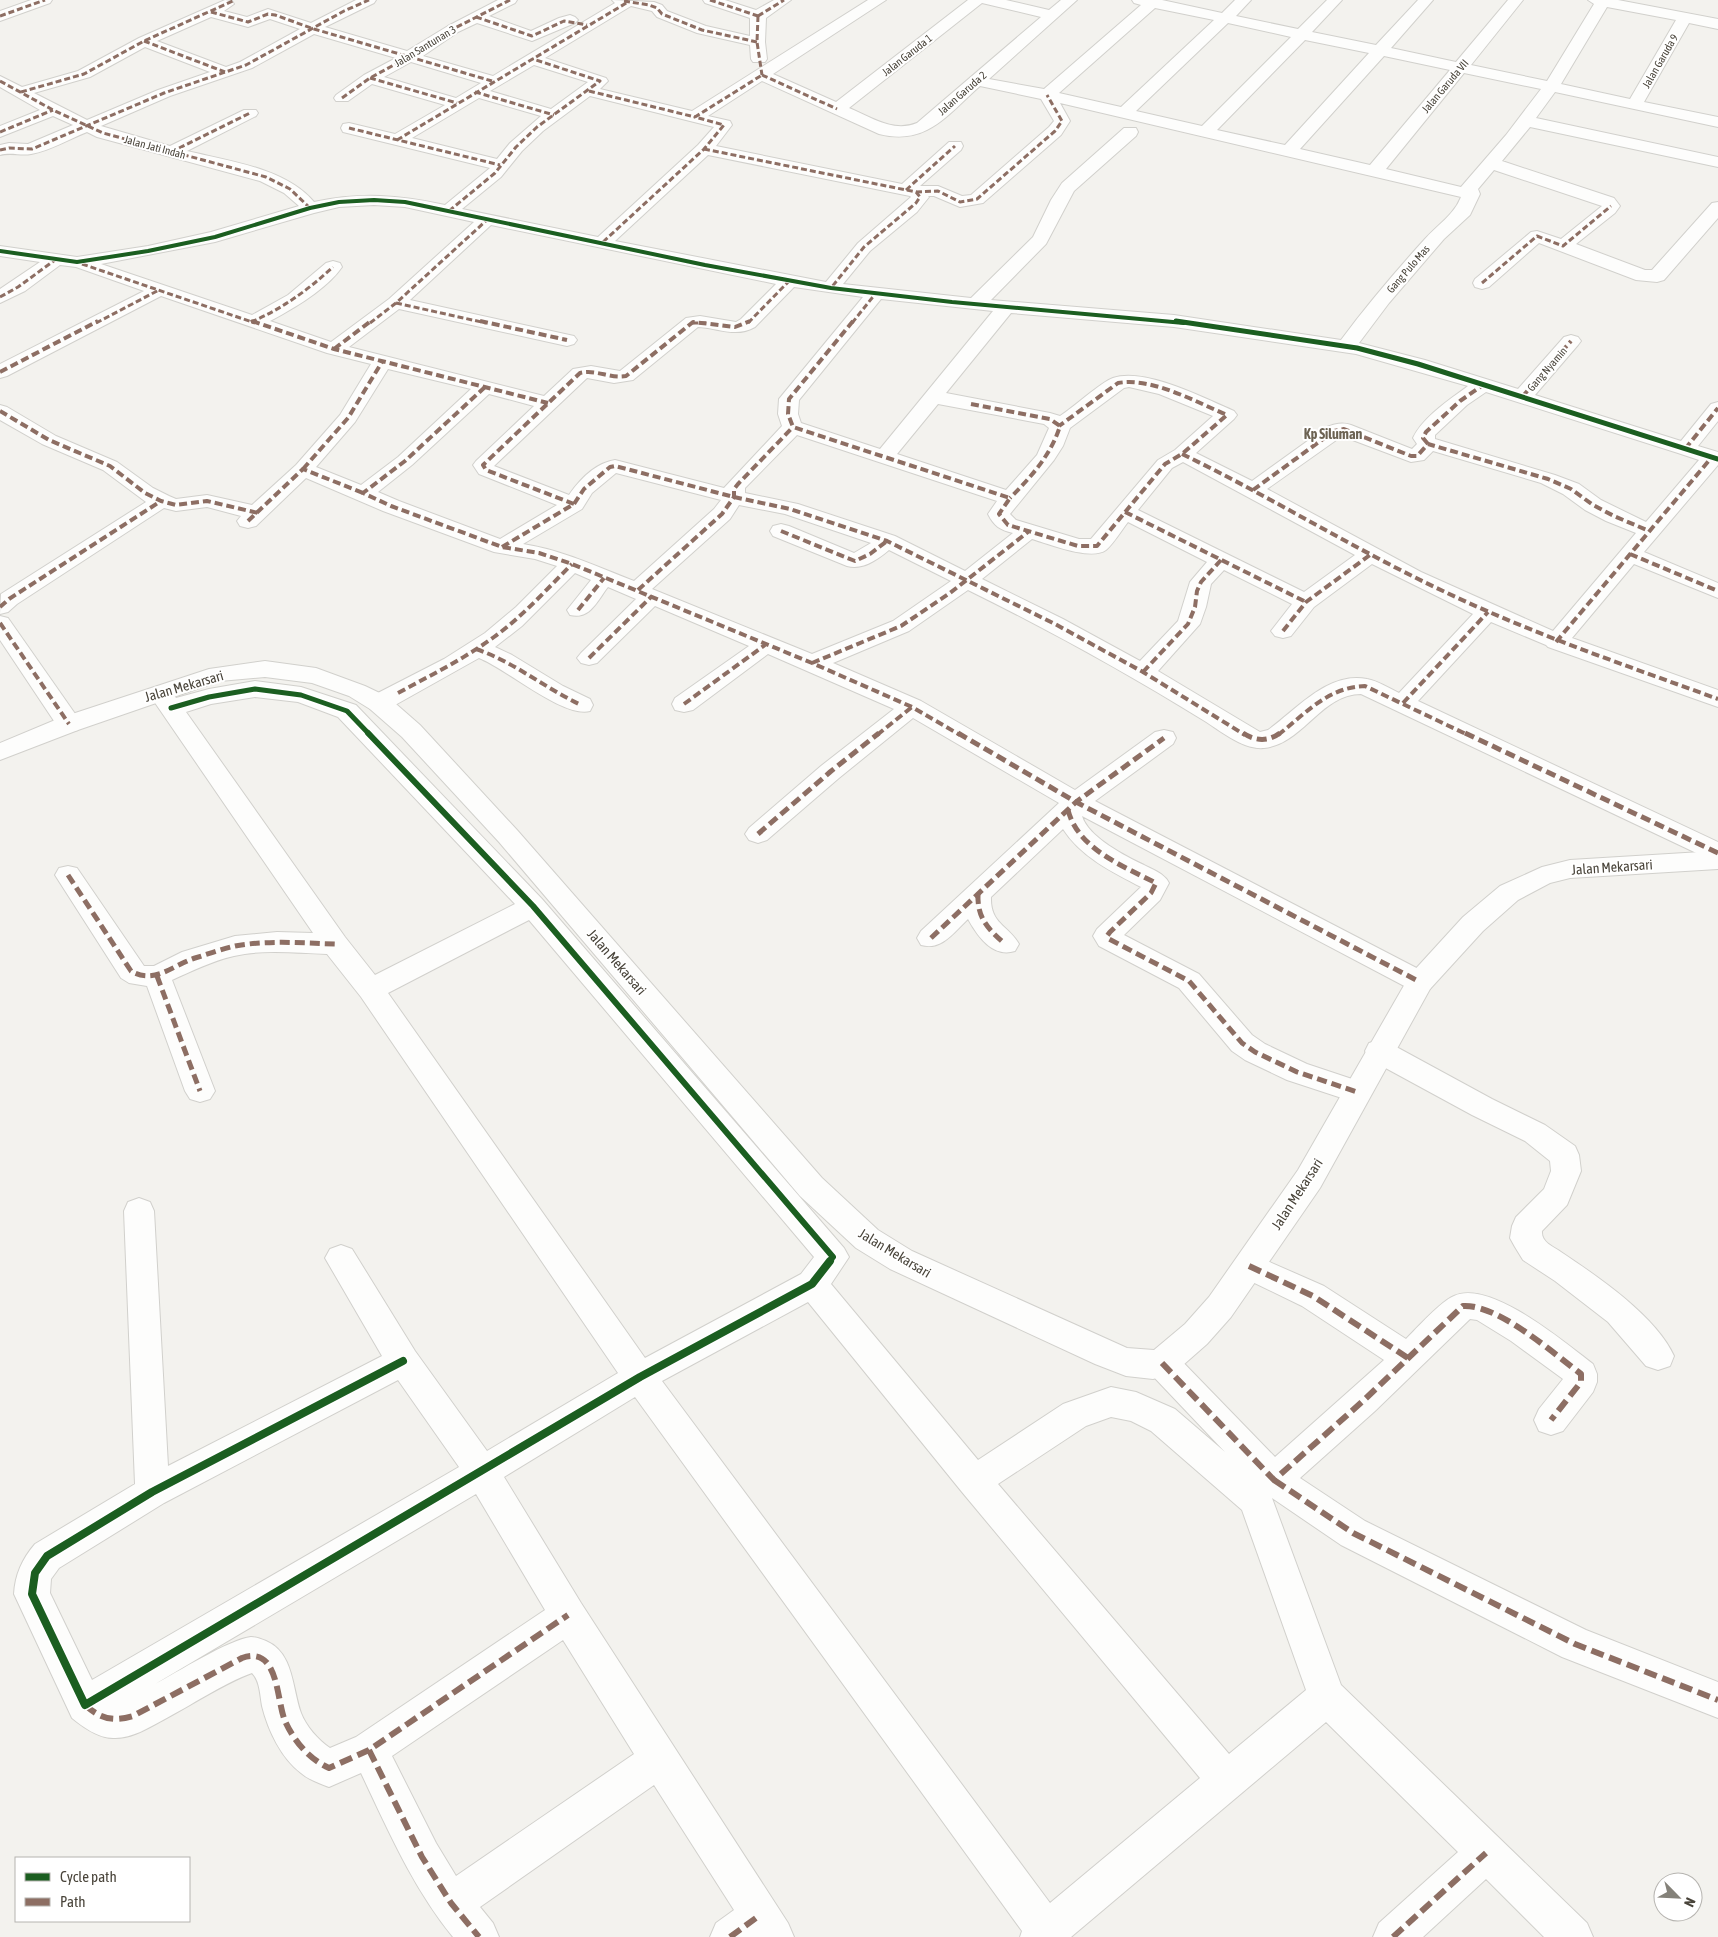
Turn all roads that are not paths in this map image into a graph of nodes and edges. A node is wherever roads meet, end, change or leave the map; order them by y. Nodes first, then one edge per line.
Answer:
1 (45, 0) edge
2 (235, 0) edge
3 (369, 0) edge
4 (510, 0) edge
5 (710, 0) edge
6 (784, 0) edge
7 (879, 0) edge
8 (977, 0) edge
9 (987, 0) edge
10 (1070, 0) edge
11 (1244, 0) edge
12 (1335, 0) edge
13 (1426, 0) edge
14 (1516, 0) edge
15 (624, 1) edge
16 (1148, 1) edge
17 (1599, 1) edge
18 (211, 12) junction
19 (0, 16) edge
20 (758, 16) junction
21 (1051, 16) junction
22 (476, 17) junction
23 (1225, 18) junction
24 (1685, 18) junction
25 (1718, 24) edge
26 (587, 25) junction
27 (314, 29) junction
28 (1302, 35) junction
29 (144, 41) junction
30 (757, 42) junction
31 (1379, 50) junction
32 (409, 56) junction
33 (533, 58) junction
34 (1460, 67) junction
35 (225, 72) junction
36 (762, 75) junction
37 (370, 78) junction
38 (0, 80) edge
39 (492, 81) junction
40 (977, 81) junction
41 (1551, 87) junction
42 (589, 91) junction
43 (21, 92) junction
44 (475, 92) junction
45 (1048, 95) junction
46 (342, 98) dead end
47 (456, 103) junction
48 (1635, 104) junction
49 (837, 109) junction
50 (53, 110) junction
51 (250, 113) dead end
52 (1124, 113) junction
53 (554, 115) junction
54 (695, 117) junction
55 (1525, 121) junction
56 (1718, 122) edge
57 (88, 126) junction
58 (349, 128) dead end
59 (0, 132) edge
60 (1130, 132) dead end
61 (1206, 132) junction
62 (397, 140) junction
63 (955, 146) dead end
64 (704, 149) junction
65 (0, 150) edge
66 (170, 152) junction
67 (1288, 152) junction
68 (1718, 162) edge
69 (1490, 163) junction
70 (500, 165) junction
71 (1374, 172) junction
72 (911, 191) junction
73 (1471, 194) junction
74 (1718, 207) edge
75 (310, 208) junction
76 (449, 211) junction
77 (488, 219) junction
78 (603, 242) junction
79 (1563, 246) junction
80 (0, 252) edge
81 (55, 260) junction
82 (77, 262) junction
83 (333, 267) dead end
84 (790, 280) junction
85 (1482, 283) dead end
86 (831, 288) junction
87 (159, 290) junction
88 (876, 293) junction
89 (0, 297) edge
90 (396, 303) junction
91 (976, 304) junction
92 (1007, 306) junction
93 (251, 322) junction
94 (567, 340) dead end
95 (1571, 340) dead end
96 (1346, 346) junction
97 (334, 349) junction
98 (382, 362) junction
99 (0, 372) edge
100 (1483, 385) junction
101 (485, 387) junction
102 (934, 398) junction
103 (1522, 398) junction
104 (548, 403) junction
105 (1718, 408) edge
106 (0, 411) edge
107 (1059, 426) junction
108 (793, 427) junction
109 (1428, 444) junction
110 (1685, 449) junction
111 (1182, 454) junction
112 (885, 456) junction
113 (1715, 458) edge
114 (303, 469) junction
115 (1253, 490) junction
116 (363, 493) junction
117 (734, 497) junction
118 (1010, 498) junction
119 (161, 501) junction
120 (574, 504) junction
121 (1125, 512) junction
122 (1650, 531) junction
123 (781, 532) dead end
124 (1028, 532) junction
125 (887, 542) junction
126 (502, 547) junction
127 (1630, 554) junction
128 (1370, 555) junction
129 (1221, 560) junction
130 (572, 564) junction
131 (604, 578) junction
132 (965, 581) junction
133 (1718, 591) edge
134 (645, 593) junction
135 (1306, 602) junction
136 (0, 607) edge
137 (578, 610) dead end
138 (1488, 612) junction
139 (0, 623) edge
140 (1282, 631) dead end
141 (1556, 642) junction
142 (766, 645) junction
143 (476, 649) junction
144 (589, 658) dead end
145 (812, 663) junction
146 (1143, 672) junction
147 (1718, 699) edge
148 (166, 700) junction
149 (1403, 702) junction
150 (380, 703) junction
151 (684, 704) dead end
152 (581, 705) dead end
153 (912, 707) junction
154 (69, 724) junction
155 (1164, 738) dead end
156 (0, 752) edge
157 (1072, 806) junction
158 (758, 834) dead end
159 (1718, 854) edge
160 (1718, 860) edge
161 (68, 875) dead end
162 (978, 894) junction
163 (533, 906) junction
164 (931, 938) dead end
165 (335, 944) junction
166 (1005, 944) dead end
167 (156, 976) junction
168 (1420, 982) junction
169 (371, 990) junction
170 (1379, 1051) junction
171 (200, 1091) dead end
172 (1357, 1092) junction
173 (139, 1211) dead end
174 (340, 1258) dead end
175 (1249, 1266) junction
176 (812, 1284) junction
177 (1658, 1356) dead end
178 (1408, 1358) junction
179 (403, 1361) junction
180 (1162, 1363) junction
181 (640, 1377) junction
182 (1551, 1420) dead end
183 (482, 1472) junction
184 (1274, 1480) junction
185 (974, 1481) junction
186 (152, 1492) junction
187 (568, 1615) junction
188 (1327, 1697) junction
189 (1718, 1700) edge
190 (84, 1705) junction
191 (369, 1750) junction
192 (659, 1759) junction
193 (1227, 1781) junction
194 (1486, 1853) junction
195 (451, 1903) junction
196 (755, 1930) edge
197 (1046, 1935) edge
198 (479, 1937) edge
199 (1393, 1937) edge
200 (1573, 1937) edge

1 - 19 street
2 - 18 street
3 - 27 street
4 - 22 street, Jalan Santunan 3
5 - 20 street
6 - 20 street
7 - 36 street
8 - 49 street, Jalan Garuda 1
9 - 21 street
10 - 21 street, Jalan Garuda 2
11 - 23 street
12 - 28 street
13 - 31 street
14 - 34 street, Jalan Garuda VII
15 - 26 street
15 - 30 street
16 - 23 street
16 - 45 street
17 - 24 street
17 - 41 street
18 - 27 street
18 - 29 street
20 - 30 street
21 - 40 street, Jalan Garuda 2
22 - 26 street
22 - 32 street, Jalan Santunan 3
23 - 28 street
23 - 52 street
24 - 25 street
24 - 48 street, Jalan Garuda 9
26 - 33 street
27 - 32 street
27 - 35 street
28 - 31 street
28 - 61 street
29 - 35 street
29 - 43 street
30 - 36 street
31 - 34 street
31 - 67 street
32 - 37 street, Jalan Santunan 3
32 - 39 street
33 - 39 street
33 - 42 street
34 - 41 street
34 - 71 street, Jalan Garuda VII
35 - 57 street
36 - 49 street, Jalan Garuda 2
36 - 54 street
37 - 46 street, Jalan Santunan 3
37 - 47 street
38 - 43 street, Jalan Jati Indah
39 - 44 street
40 - 45 street
40 - 49 street, Jalan Garuda 2
41 - 48 street
41 - 55 street
42 - 53 street
42 - 54 street
43 - 50 street, Jalan Jati Indah
44 - 47 street
44 - 53 street
45 - 52 street
45 - 72 street
47 - 62 street
48 - 56 street
50 - 57 street, Jalan Jati Indah
50 - 59 street
51 - 66 street
52 - 61 street
53 - 70 street
54 - 64 street
55 - 68 street
55 - 69 street
57 - 65 street
57 - 66 street, Jalan Jati Indah
58 - 62 street
60 - 91 street
61 - 67 street
62 - 70 street
63 - 72 street
64 - 72 street
64 - 78 street
66 - 75 street, Jalan Jati Indah
67 - 71 street
69 - 73 street, Gang Pulo Mas
69 - 79 street
70 - 76 street
71 - 73 street
72 - 86 street
73 - 96 street, Gang Pulo Mas
74 - 79 street
75 - 76 street
75 - 82 street
76 - 77 street
77 - 78 street
77 - 90 street
78 - 84 street
79 - 85 street
80 - 81 street
81 - 82 street
81 - 89 street
82 - 87 street
83 - 93 street
84 - 86 street
84 - 104 street
86 - 88 street
87 - 93 street
87 - 99 street
88 - 91 street
88 - 108 street
90 - 94 street
90 - 97 street
91 - 92 street
92 - 96 street
92 - 102 street
93 - 97 street
95 - 103 street, Gang Nyamin
96 - 100 street
97 - 98 street
98 - 101 street
98 - 114 street
100 - 103 street
100 - 109 street
101 - 104 street
101 - 116 street
102 - 107 street
102 - 112 street
103 - 110 street
104 - 120 street
105 - 110 street
106 - 119 street
107 - 111 street
107 - 118 street
108 - 112 street
108 - 117 street
109 - 115 street
109 - 122 street
110 - 113 street
111 - 115 street
111 - 121 street
112 - 118 street
113 - 122 street
114 - 116 street
114 - 119 street
115 - 128 street
116 - 126 street
117 - 120 street
117 - 125 street
117 - 134 street
118 - 124 street
119 - 136 street
120 - 126 street
121 - 124 street
121 - 129 street
122 - 127 street
123 - 125 street
124 - 132 street
125 - 132 street
126 - 130 street
127 - 133 street
127 - 141 street
128 - 135 street
128 - 138 street
129 - 135 street
129 - 146 street
130 - 131 street
130 - 143 street
131 - 134 street
131 - 137 street
132 - 145 street
132 - 146 street
134 - 142 street
134 - 144 street
135 - 140 street
138 - 141 street
138 - 149 street
139 - 154 street
141 - 147 street
142 - 145 street
142 - 151 street
143 - 150 street
143 - 152 street
145 - 153 street
146 - 149 street
148 - 150 street, Jalan Mekarsari
148 - 154 street, Jalan Mekarsari
148 - 163 street
148 - 165 street
149 - 159 street
150 - 180 street, Jalan Mekarsari
153 - 157 street
153 - 158 street
154 - 156 street, Jalan Mekarsari
155 - 157 street
157 - 162 street
157 - 168 street
157 - 172 street
160 - 168 street, Jalan Mekarsari
161 - 167 street
162 - 164 street
162 - 166 street
163 - 169 street
163 - 176 street
165 - 167 street
165 - 169 street
167 - 171 street
168 - 170 street, Jalan Mekarsari
169 - 181 street
170 - 172 street, Jalan Mekarsari
170 - 177 street
172 - 175 street, Jalan Mekarsari
173 - 186 street
174 - 179 street
175 - 178 street
175 - 180 street, Jalan Mekarsari
176 - 181 street
176 - 185 street
178 - 182 street
178 - 184 street
179 - 183 street
179 - 186 street
180 - 184 street
181 - 183 street
181 - 197 street
183 - 187 street
183 - 190 street
184 - 189 street
185 - 188 street
185 - 193 street
186 - 190 street
187 - 191 street
187 - 192 street
188 - 193 street
188 - 194 street
190 - 191 street
191 - 195 street
192 - 195 street
192 - 196 street
193 - 197 street
194 - 199 street
194 - 200 street
195 - 198 street

